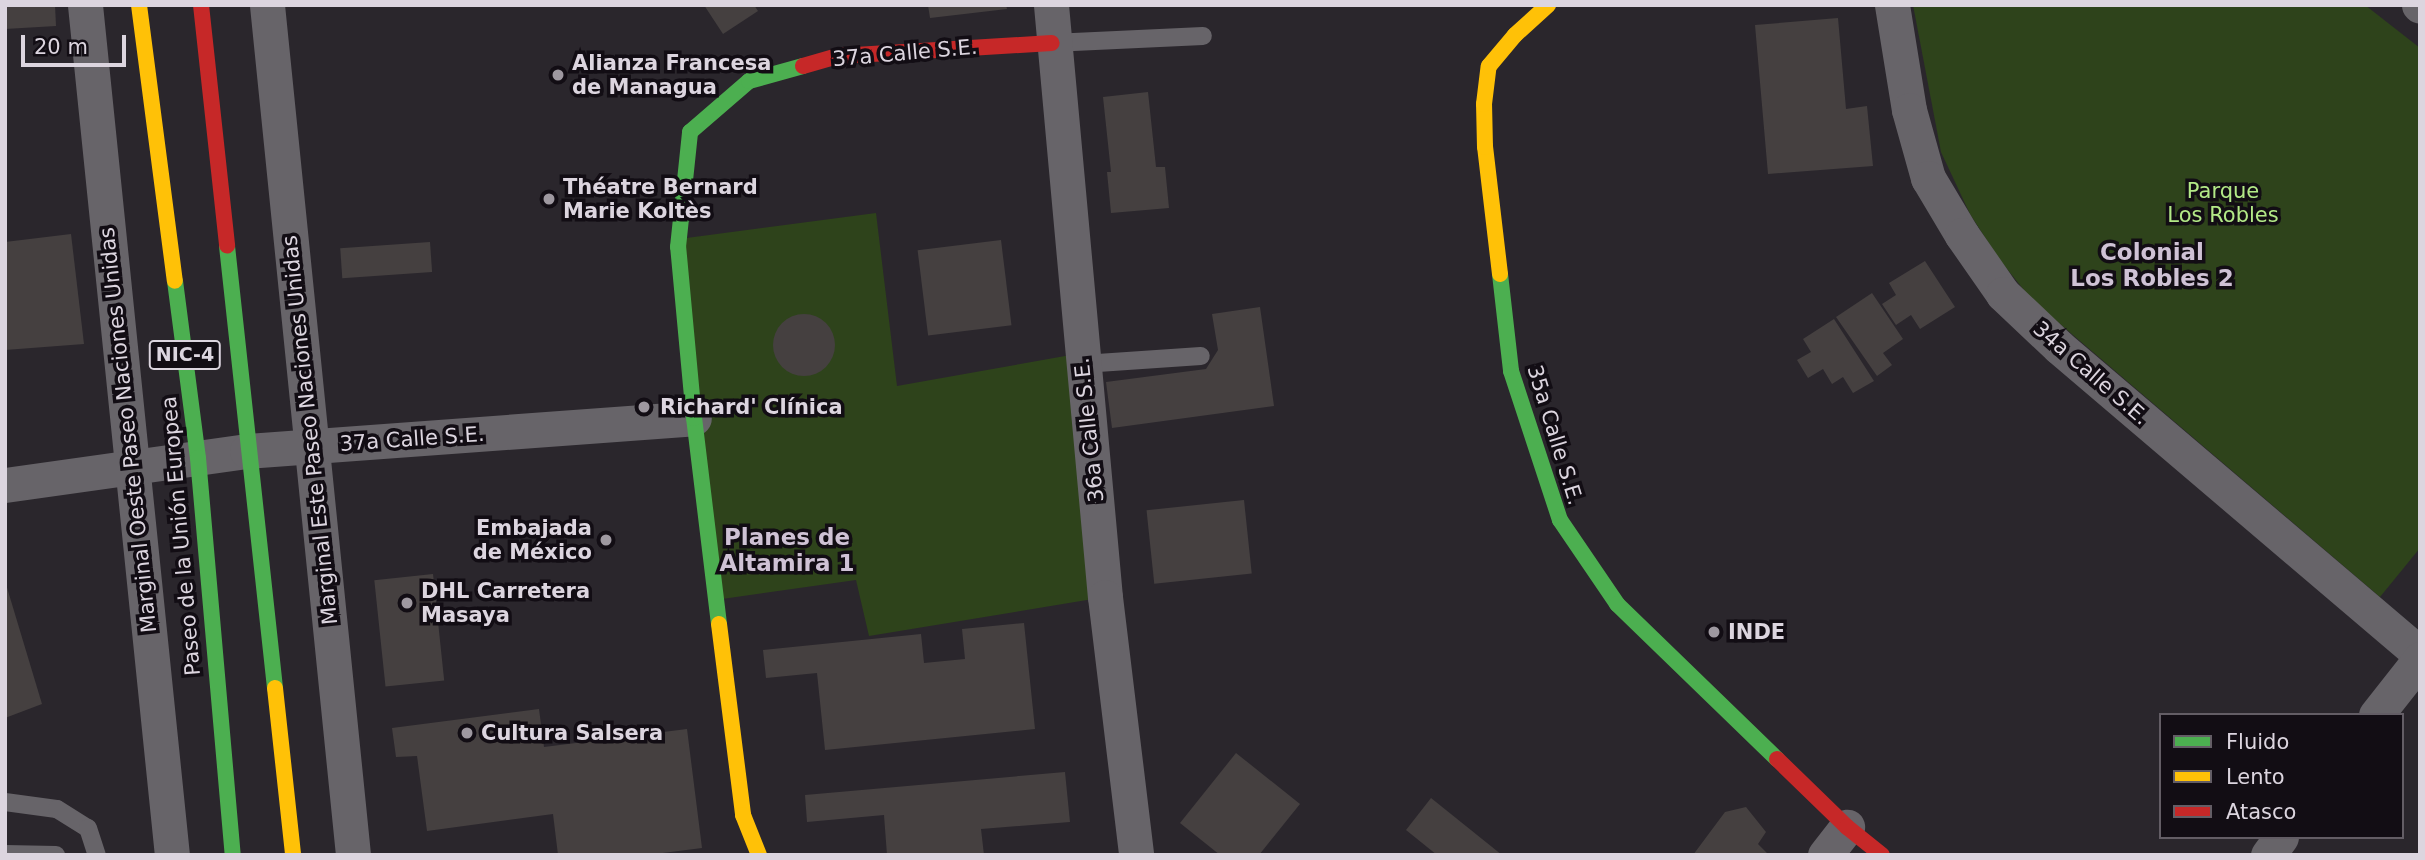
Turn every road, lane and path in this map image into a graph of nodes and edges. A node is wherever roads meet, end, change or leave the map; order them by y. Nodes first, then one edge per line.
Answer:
1 (85, 5) edge
2 (139, 5) edge
3 (201, 5) edge
4 (267, 5) edge
5 (1051, 5) edge
6 (1548, 5) edge
7 (1892, 5) edge
8 (1203, 36) dead end
9 (1052, 43) junction
10 (1201, 356) dead end
11 (1083, 364) junction
12 (694, 418) junction
13 (310, 447) junction
14 (247, 452) junction
15 (198, 458) junction
16 (131, 466) junction
17 (5, 485) edge
18 (2420, 656) edge
19 (2377, 713) edge
20 (5, 802) edge
21 (1847, 827) junction
22 (2280, 839) edge
23 (5, 854) edge
24 (56, 855) edge
25 (97, 855) edge
26 (172, 855) edge
27 (233, 855) edge
28 (293, 855) edge
29 (354, 855) edge
30 (759, 855) edge
31 (1136, 855) edge
32 (1825, 855) edge
33 (1882, 855) edge
34 (2268, 855) edge

1 - 16 street, Marginal Oeste Paseo Naciones Unidas
2 - 15 main road, Paseo de la Unión Europea / NIC-4
3 - 14 main road, NIC-4
4 - 13 street, Marginal Este Paseo Naciones Unidas
5 - 9 street, 36a Calle S.E.
6 - 21 main road, 35a Calle S.E.
7 - 18 street, 34a Calle S.E.
8 - 9 lane
9 - 11 street, 36a Calle S.E.
9 - 12 main road, 37a Calle S.E.
10 - 11 lane
11 - 31 street, 36a Calle S.E.
12 - 13 street, 37a Calle S.E.
12 - 30 main road, 37a Calle S.E.
13 - 14 street, 37a Calle S.E.
13 - 29 street, Marginal Este Paseo Naciones Unidas
14 - 15 street, 37a Calle S.E.
14 - 28 main road, NIC-4
15 - 16 street, 37a Calle S.E.
15 - 27 main road, Paseo de la Unión Europea / NIC-4
16 - 17 street, 37a Calle S.E.
16 - 26 street, Marginal Oeste Paseo Naciones Unidas
18 - 19 street
20 - 25 lane
21 - 32 street
21 - 33 main road, 35a Calle S.E.
22 - 34 street
23 - 24 lane

